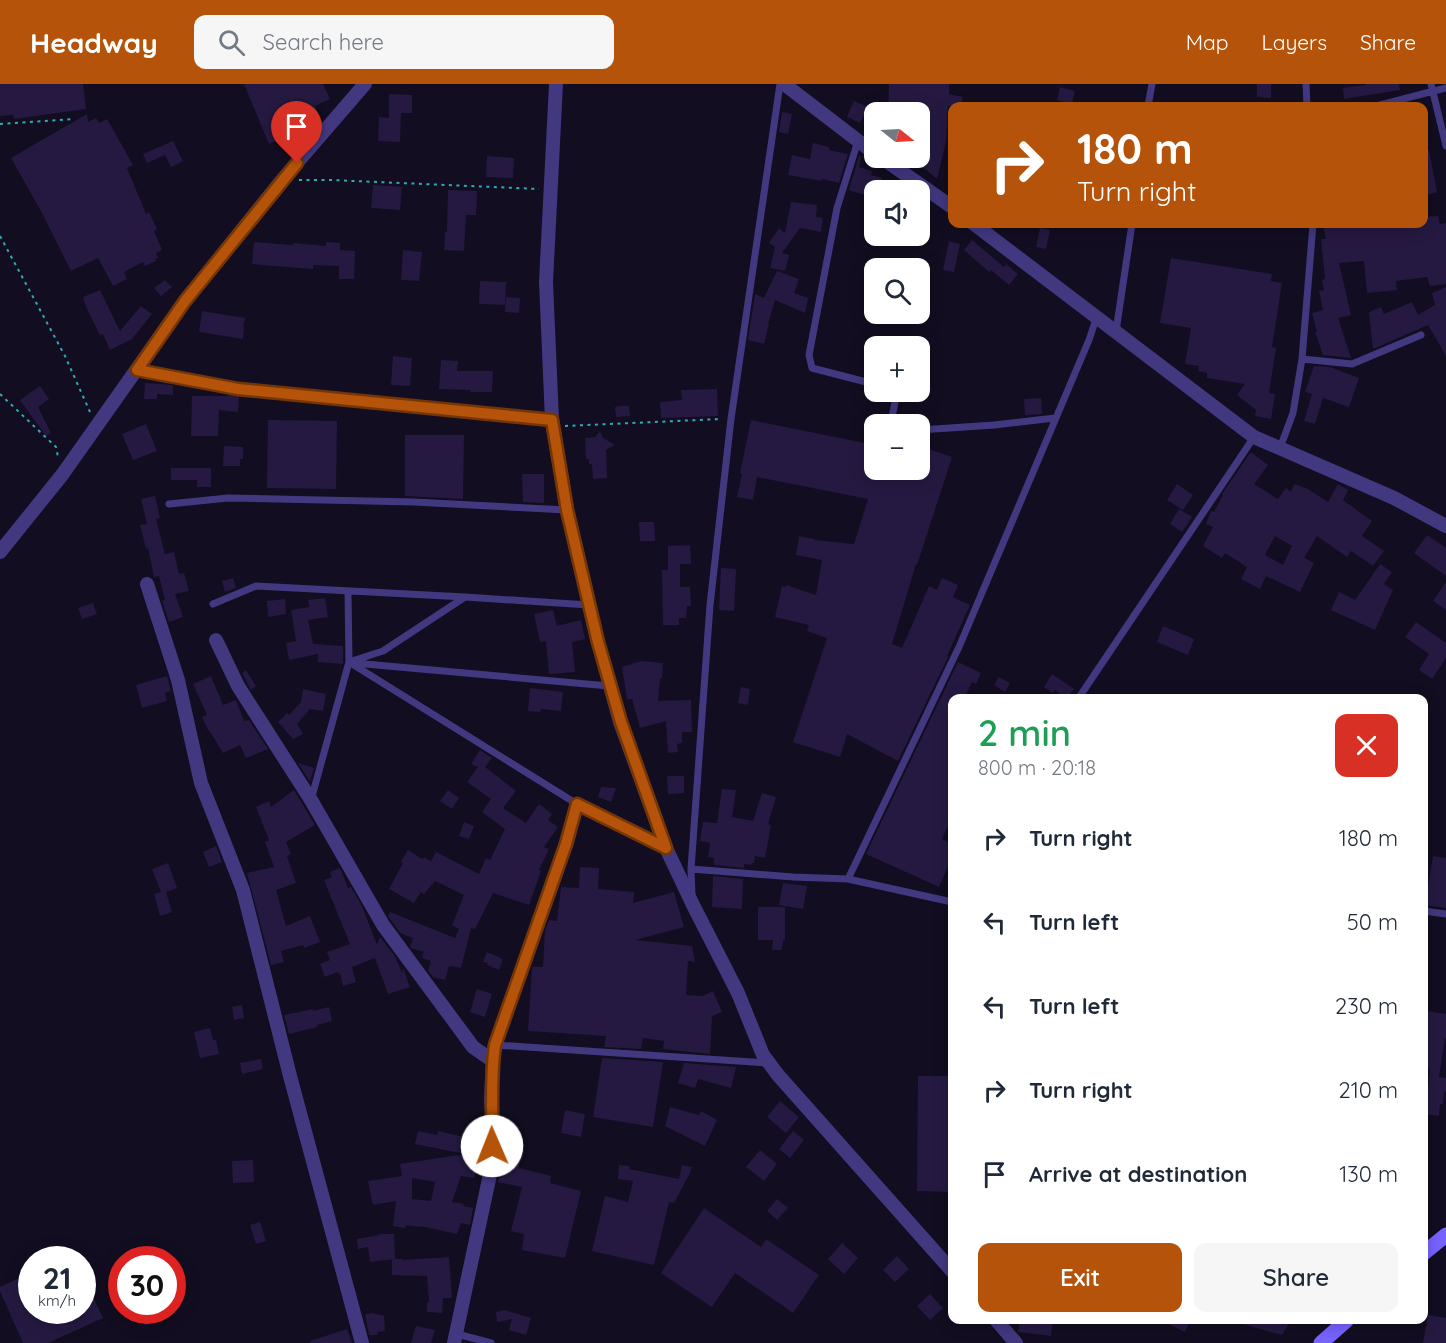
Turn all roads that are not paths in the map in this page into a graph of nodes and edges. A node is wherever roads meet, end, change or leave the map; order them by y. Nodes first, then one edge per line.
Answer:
1 (365, 84) edge
2 (556, 84) edge
3 (782, 84) edge
4 (1152, 84) edge
5 (1306, 84) edge
6 (1431, 88) edge
7 (1446, 88) edge
8 (1149, 102) edge
9 (1307, 102) edge
10 (1388, 102) edge
11 (858, 141) junction
12 (864, 146) edge
13 (1446, 146) edge
14 (896, 168) edge
15 (948, 204) edge
16 (979, 228) edge
17 (1131, 228) edge
18 (1313, 228) edge
19 (1096, 316) junction
20 (1116, 331) junction
21 (1421, 334) dead end
22 (1302, 359) junction
23 (137, 370) junction
24 (864, 381) edge
25 (1055, 418) junction
26 (553, 423) junction
27 (930, 429) edge
28 (1254, 437) junction
29 (1280, 448) junction
30 (170, 504) dead end
31 (567, 510) junction
32 (1446, 526) edge
33 (0, 552) edge
34 (147, 584) dead end
35 (348, 591) junction
36 (465, 597) junction
37 (213, 604) dead end
38 (589, 605) junction
39 (216, 640) dead end
40 (349, 663) junction
41 (610, 686) junction
42 (1081, 694) edge
43 (311, 800) junction
44 (577, 804) junction
45 (666, 848) junction
46 (691, 869) junction
47 (848, 879) junction
48 (948, 901) edge
49 (693, 905) junction
50 (1428, 912) edge
51 (1446, 914) edge
52 (495, 1045) junction
53 (493, 1061) junction
54 (768, 1063) junction
55 (1446, 1234) edge
56 (1428, 1250) edge
57 (948, 1266) edge
58 (1000, 1324) edge
59 (1342, 1324) edge
60 (455, 1338) edge
61 (362, 1343) edge
62 (491, 1343) edge
63 (1017, 1343) edge
64 (1321, 1343) edge

1 - 23 street
2 - 26 street
3 - 11 street
3 - 46 lane
4 - 8 lane
5 - 9 lane
6 - 7 lane
6 - 10 lane
6 - 13 lane
11 - 12 street
11 - 24 lane
14 - 15 street
16 - 19 street
17 - 20 lane
18 - 22 lane
19 - 20 street
19 - 25 lane
20 - 28 street
21 - 22 lane
22 - 29 lane
23 - 26 lane
23 - 33 street
25 - 27 lane
25 - 47 lane
26 - 31 street
28 - 29 street
28 - 42 lane
29 - 32 street
30 - 31 lane
31 - 38 street
34 - 61 street
35 - 36 lane
35 - 37 lane
35 - 40 lane
36 - 38 lane
36 - 40 lane
38 - 41 street
39 - 43 street
40 - 41 lane
40 - 43 lane
40 - 44 lane
41 - 45 street
43 - 53 street
44 - 45 lane
44 - 52 street
45 - 49 street
46 - 47 lane
46 - 49 lane
47 - 48 lane
49 - 54 street
50 - 51 lane
52 - 53 street
52 - 54 lane
53 - 60 street
54 - 57 street
55 - 56 main road
58 - 63 street
59 - 64 main road
60 - 62 lane

